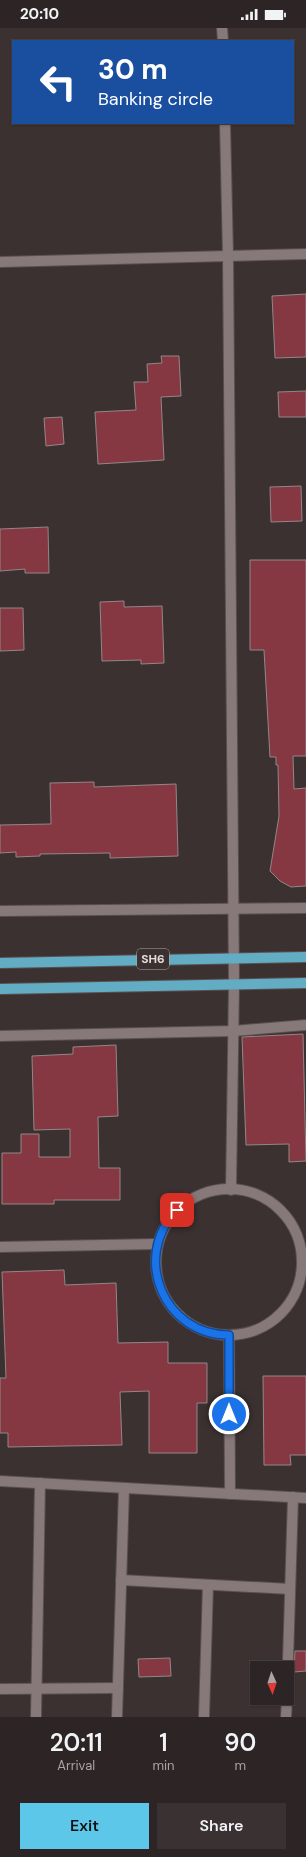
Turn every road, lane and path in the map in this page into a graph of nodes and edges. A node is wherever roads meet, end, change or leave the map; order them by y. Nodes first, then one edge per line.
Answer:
1 (222, 28) edge
2 (223, 40) edge
3 (225, 124) edge
4 (306, 254) edge
5 (228, 256) junction
6 (0, 262) edge
7 (306, 908) edge
8 (233, 909) junction
9 (0, 911) edge
10 (233, 957) junction
11 (306, 957) edge
12 (0, 963) edge
13 (306, 983) edge
14 (234, 984) junction
15 (0, 989) edge
16 (306, 1025) edge
17 (233, 1031) junction
18 (0, 1036) edge
19 (230, 1190) junction
20 (156, 1244) junction
21 (0, 1247) edge
22 (304, 1248) edge
23 (229, 1335) junction
24 (0, 1481) edge
25 (40, 1484) junction
26 (124, 1488) junction
27 (230, 1494) junction
28 (293, 1497) junction
29 (306, 1498) edge
30 (121, 1580) junction
31 (208, 1585) junction
32 (290, 1589) junction
33 (288, 1661) edge
34 (118, 1688) junction
35 (0, 1689) edge
36 (36, 1690) junction
37 (287, 1705) edge
38 (36, 1717) edge
39 (117, 1717) edge
40 (204, 1717) edge
41 (286, 1717) edge

1 - 2 street
3 - 5 street
4 - 5 street
5 - 6 street
5 - 8 street
7 - 8 street
8 - 9 street
8 - 10 street
10 - 11 main road, SH6
10 - 12 main road, SH6
10 - 14 street
13 - 14 main road, SH6
14 - 15 main road, SH6
14 - 17 street
16 - 17 street
17 - 18 street
17 - 19 street
19 - 20 street
19 - 22 street
20 - 21 street
20 - 23 street
22 - 23 street
23 - 27 street
24 - 25 street
25 - 26 street
25 - 36 street
26 - 27 street
26 - 30 street
27 - 28 street
28 - 29 street
28 - 32 street
30 - 31 street
30 - 34 street
31 - 32 street
31 - 40 street
32 - 33 street
34 - 36 street
34 - 39 street
35 - 36 street
36 - 38 street
37 - 41 street

